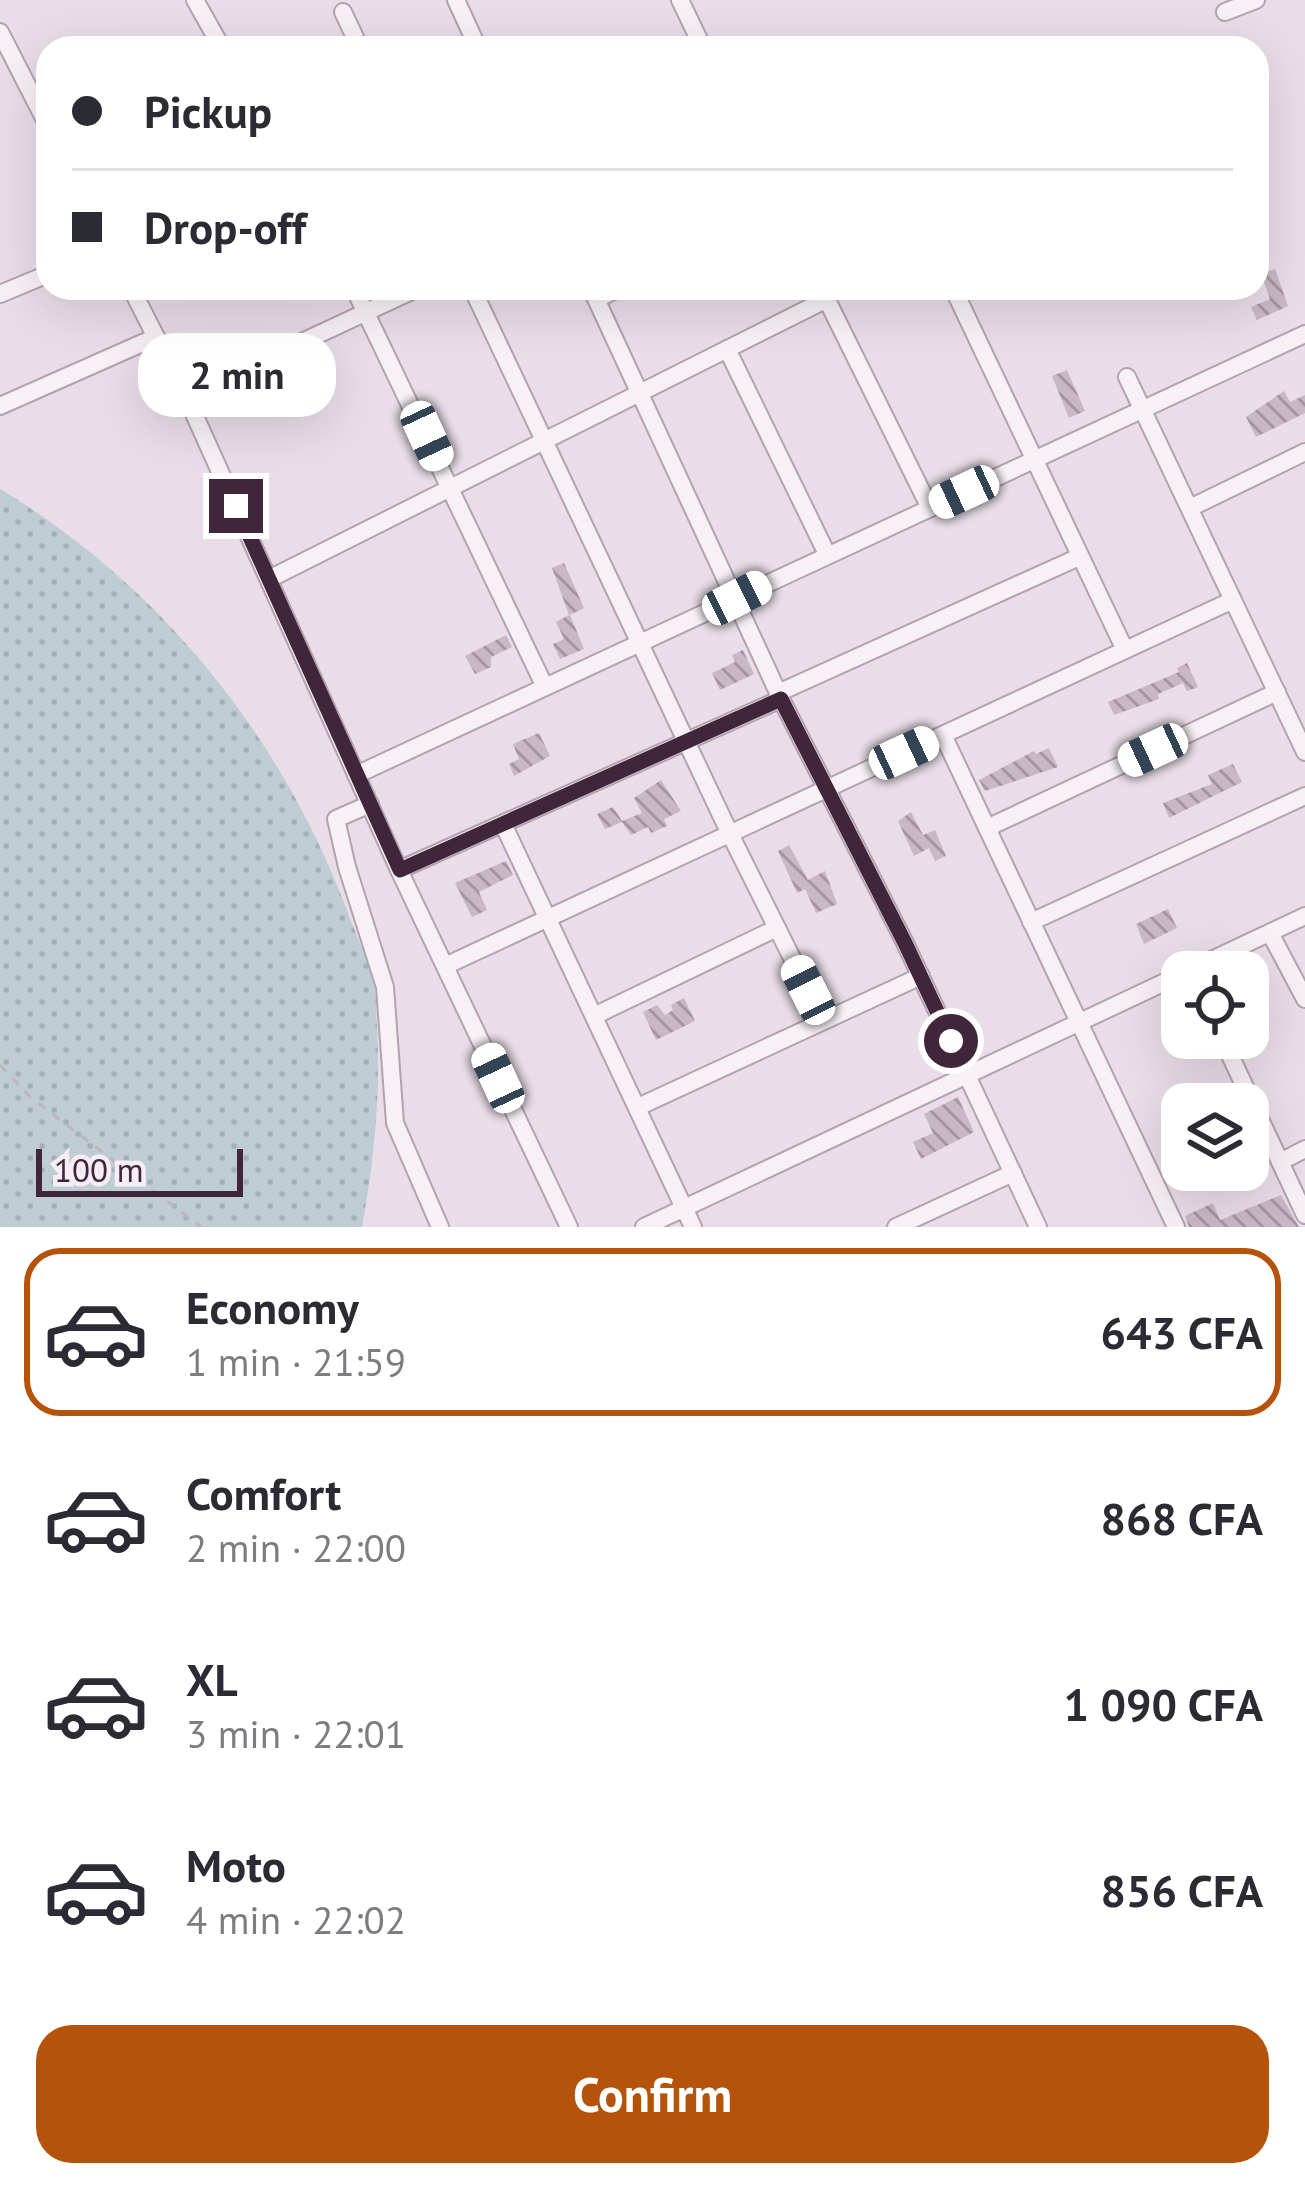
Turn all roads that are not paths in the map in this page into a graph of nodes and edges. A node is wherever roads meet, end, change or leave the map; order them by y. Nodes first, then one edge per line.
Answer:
1 (195, 0) edge
2 (456, 0) edge
3 (680, 0) edge
4 (1256, 0) edge
5 (344, 12) dead end
6 (1225, 12) dead end
7 (0, 32) edge
8 (215, 36) edge
9 (355, 36) edge
10 (472, 36) edge
11 (698, 36) edge
12 (36, 102) edge
13 (36, 279) edge
14 (0, 294) edge
15 (137, 300) edge
16 (360, 300) edge
17 (392, 300) edge
18 (478, 300) edge
19 (597, 300) edge
20 (812, 300) edge
21 (827, 300) edge
22 (958, 300) edge
23 (366, 312) junction
24 (1305, 334) edge
25 (156, 338) junction
26 (727, 349) junction
27 (1127, 377) dead end
28 (640, 392) junction
29 (186, 396) junction
30 (0, 406) edge
31 (1142, 409) junction
32 (544, 441) junction
33 (1305, 452) edge
34 (1032, 460) junction
35 (451, 488) junction
36 (930, 508) junction
37 (1190, 508) junction
38 (827, 554) junction
39 (1078, 557) junction
40 (268, 579) junction
41 (737, 598) junction
42 (1233, 599) junction
43 (638, 642) junction
44 (1125, 650) junction
45 (544, 685) junction
46 (1276, 692) junction
47 (779, 696) junction
48 (943, 735) junction
49 (686, 741) junction
50 (1305, 752) edge
51 (356, 775) junction
52 (826, 789) junction
53 (1305, 796) edge
54 (370, 804) junction
55 (502, 824) junction
56 (987, 828) junction
57 (730, 834) junction
58 (400, 870) junction
59 (1305, 916) edge
60 (548, 919) junction
61 (1031, 922) junction
62 (777, 928) junction
63 (1270, 932) junction
64 (1231, 951) edge
65 (445, 967) junction
66 (921, 976) junction
67 (1161, 984) edge
68 (1305, 1000) edge
69 (596, 1016) junction
70 (823, 1021) junction
71 (1076, 1022) junction
72 (1232, 1059) edge
73 (965, 1074) junction
74 (638, 1107) junction
75 (1305, 1150) edge
76 (1280, 1162) junction
77 (1013, 1173) junction
78 (1305, 1215) edge
79 (689, 1218) edge
80 (440, 1227) edge
81 (568, 1227) edge
82 (644, 1227) edge
83 (896, 1227) edge
84 (1037, 1227) edge
85 (1175, 1227) edge

1 - 8 street
2 - 10 street
3 - 11 street
4 - 6 street
5 - 9 street
7 - 12 street
13 - 14 street
15 - 25 street
16 - 23 street
17 - 23 street
18 - 32 street
19 - 28 street
20 - 26 street
21 - 36 street
22 - 34 street
23 - 29 street
23 - 35 street
24 - 31 street
25 - 29 street
25 - 30 street
26 - 28 street
26 - 38 street
27 - 31 street
28 - 32 street
28 - 41 street
29 - 40 street
31 - 34 street
31 - 37 street
32 - 35 street
32 - 43 street
33 - 37 street
34 - 36 street
34 - 39 street
35 - 40 street
35 - 45 street
36 - 38 street
37 - 42 street
38 - 41 street
39 - 44 street
39 - 47 street
40 - 51 street
41 - 43 street
41 - 47 street
42 - 44 street
42 - 46 street
43 - 45 street
43 - 49 street
44 - 48 street
45 - 51 street
46 - 50 street
46 - 56 street
47 - 49 street
47 - 52 street
48 - 52 street
48 - 56 street
49 - 55 street
49 - 57 street
51 - 54 street
52 - 57 street
52 - 66 street
53 - 61 street
54 - 58 street
54 - 80 street
55 - 58 street
55 - 60 street
56 - 61 street
57 - 60 street
57 - 62 street
58 - 65 street
59 - 63 street
60 - 65 street
60 - 69 street
61 - 71 street
62 - 69 street
62 - 70 street
63 - 64 street
63 - 68 street
65 - 81 street
66 - 70 street
66 - 73 street
67 - 71 street
69 - 74 street
70 - 74 street
71 - 73 street
71 - 85 street
72 - 76 street
73 - 77 street
73 - 79 street
74 - 79 street
75 - 76 street
76 - 78 street
77 - 83 street
77 - 84 street
79 - 82 street

